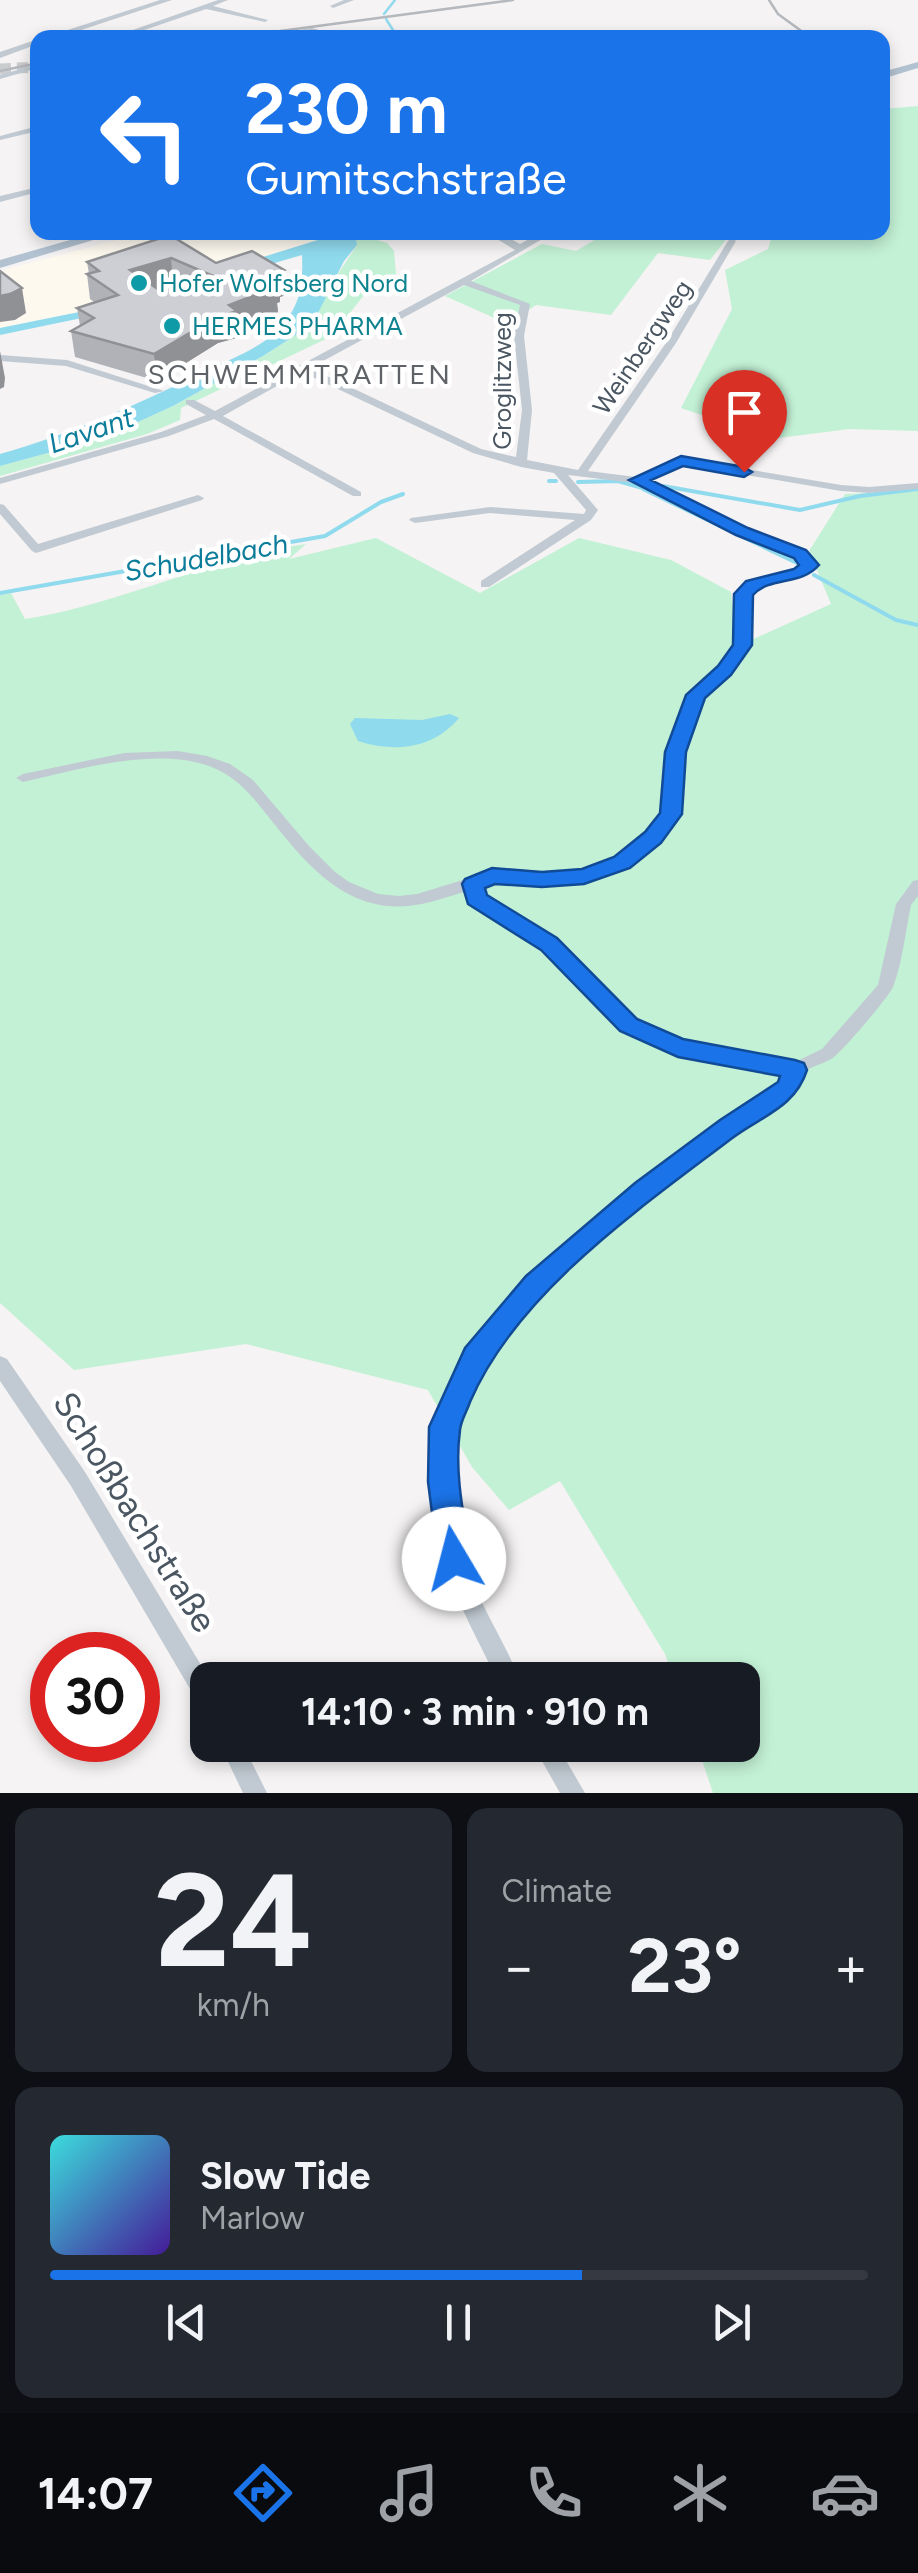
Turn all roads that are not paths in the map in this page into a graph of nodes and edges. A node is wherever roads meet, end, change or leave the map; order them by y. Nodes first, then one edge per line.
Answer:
1 (168, 0) edge
2 (225, 0) edge
3 (351, 0) edge
4 (334, 6) dead end
5 (208, 7) junction
6 (265, 20) dead end
7 (73, 30) edge
8 (138, 30) edge
9 (30, 44) edge
10 (0, 55) edge
11 (918, 65) edge
12 (30, 68) edge
13 (890, 74) edge
14 (0, 77) edge
15 (30, 130) edge
16 (0, 138) edge
17 (30, 191) edge
18 (0, 199) edge
19 (87, 240) edge
20 (505, 240) edge
21 (535, 240) edge
22 (732, 240) dead end
23 (520, 248) junction
24 (0, 264) edge
25 (463, 281) junction
26 (0, 358) edge
27 (301, 368) junction
28 (159, 391) dead end
29 (190, 402) dead end
30 (216, 415) junction
31 (521, 464) junction
32 (558, 471) junction
33 (581, 474) junction
34 (638, 480) junction
35 (0, 481) edge
36 (918, 486) edge
37 (357, 494) dead end
38 (198, 498) dead end
39 (0, 507) edge
40 (587, 518) junction
41 (415, 520) dead end
42 (484, 584) dead end
43 (22, 778) dead end
44 (473, 884) junction
45 (918, 884) edge
46 (795, 1070) junction
47 (0, 1365) edge
48 (501, 1662) edge
49 (190, 1668) edge
50 (240, 1762) edge
51 (555, 1762) edge
52 (255, 1793) edge
53 (574, 1793) edge

1 - 7 street
2 - 5 street
3 - 4 street
5 - 6 street
5 - 8 street
9 - 10 street
11 - 13 main road
12 - 14 street
15 - 16 street
17 - 18 street
19 - 24 main road
20 - 23 street
21 - 23 street
22 - 33 street, Weinbergweg
23 - 25 street
25 - 27 street
25 - 31 street, Groglitzweg
26 - 28 street
27 - 30 street
27 - 31 street
29 - 30 street
30 - 35 street
30 - 37 street
31 - 32 street
32 - 33 street
32 - 40 street
33 - 34 street
34 - 36 street
34 - 44 street
38 - 39 street
40 - 41 street
40 - 42 street
43 - 44 street
44 - 46 street
45 - 46 street
46 - 48 street
47 - 49 street, Schoßbachstraße
50 - 52 street
51 - 53 street

